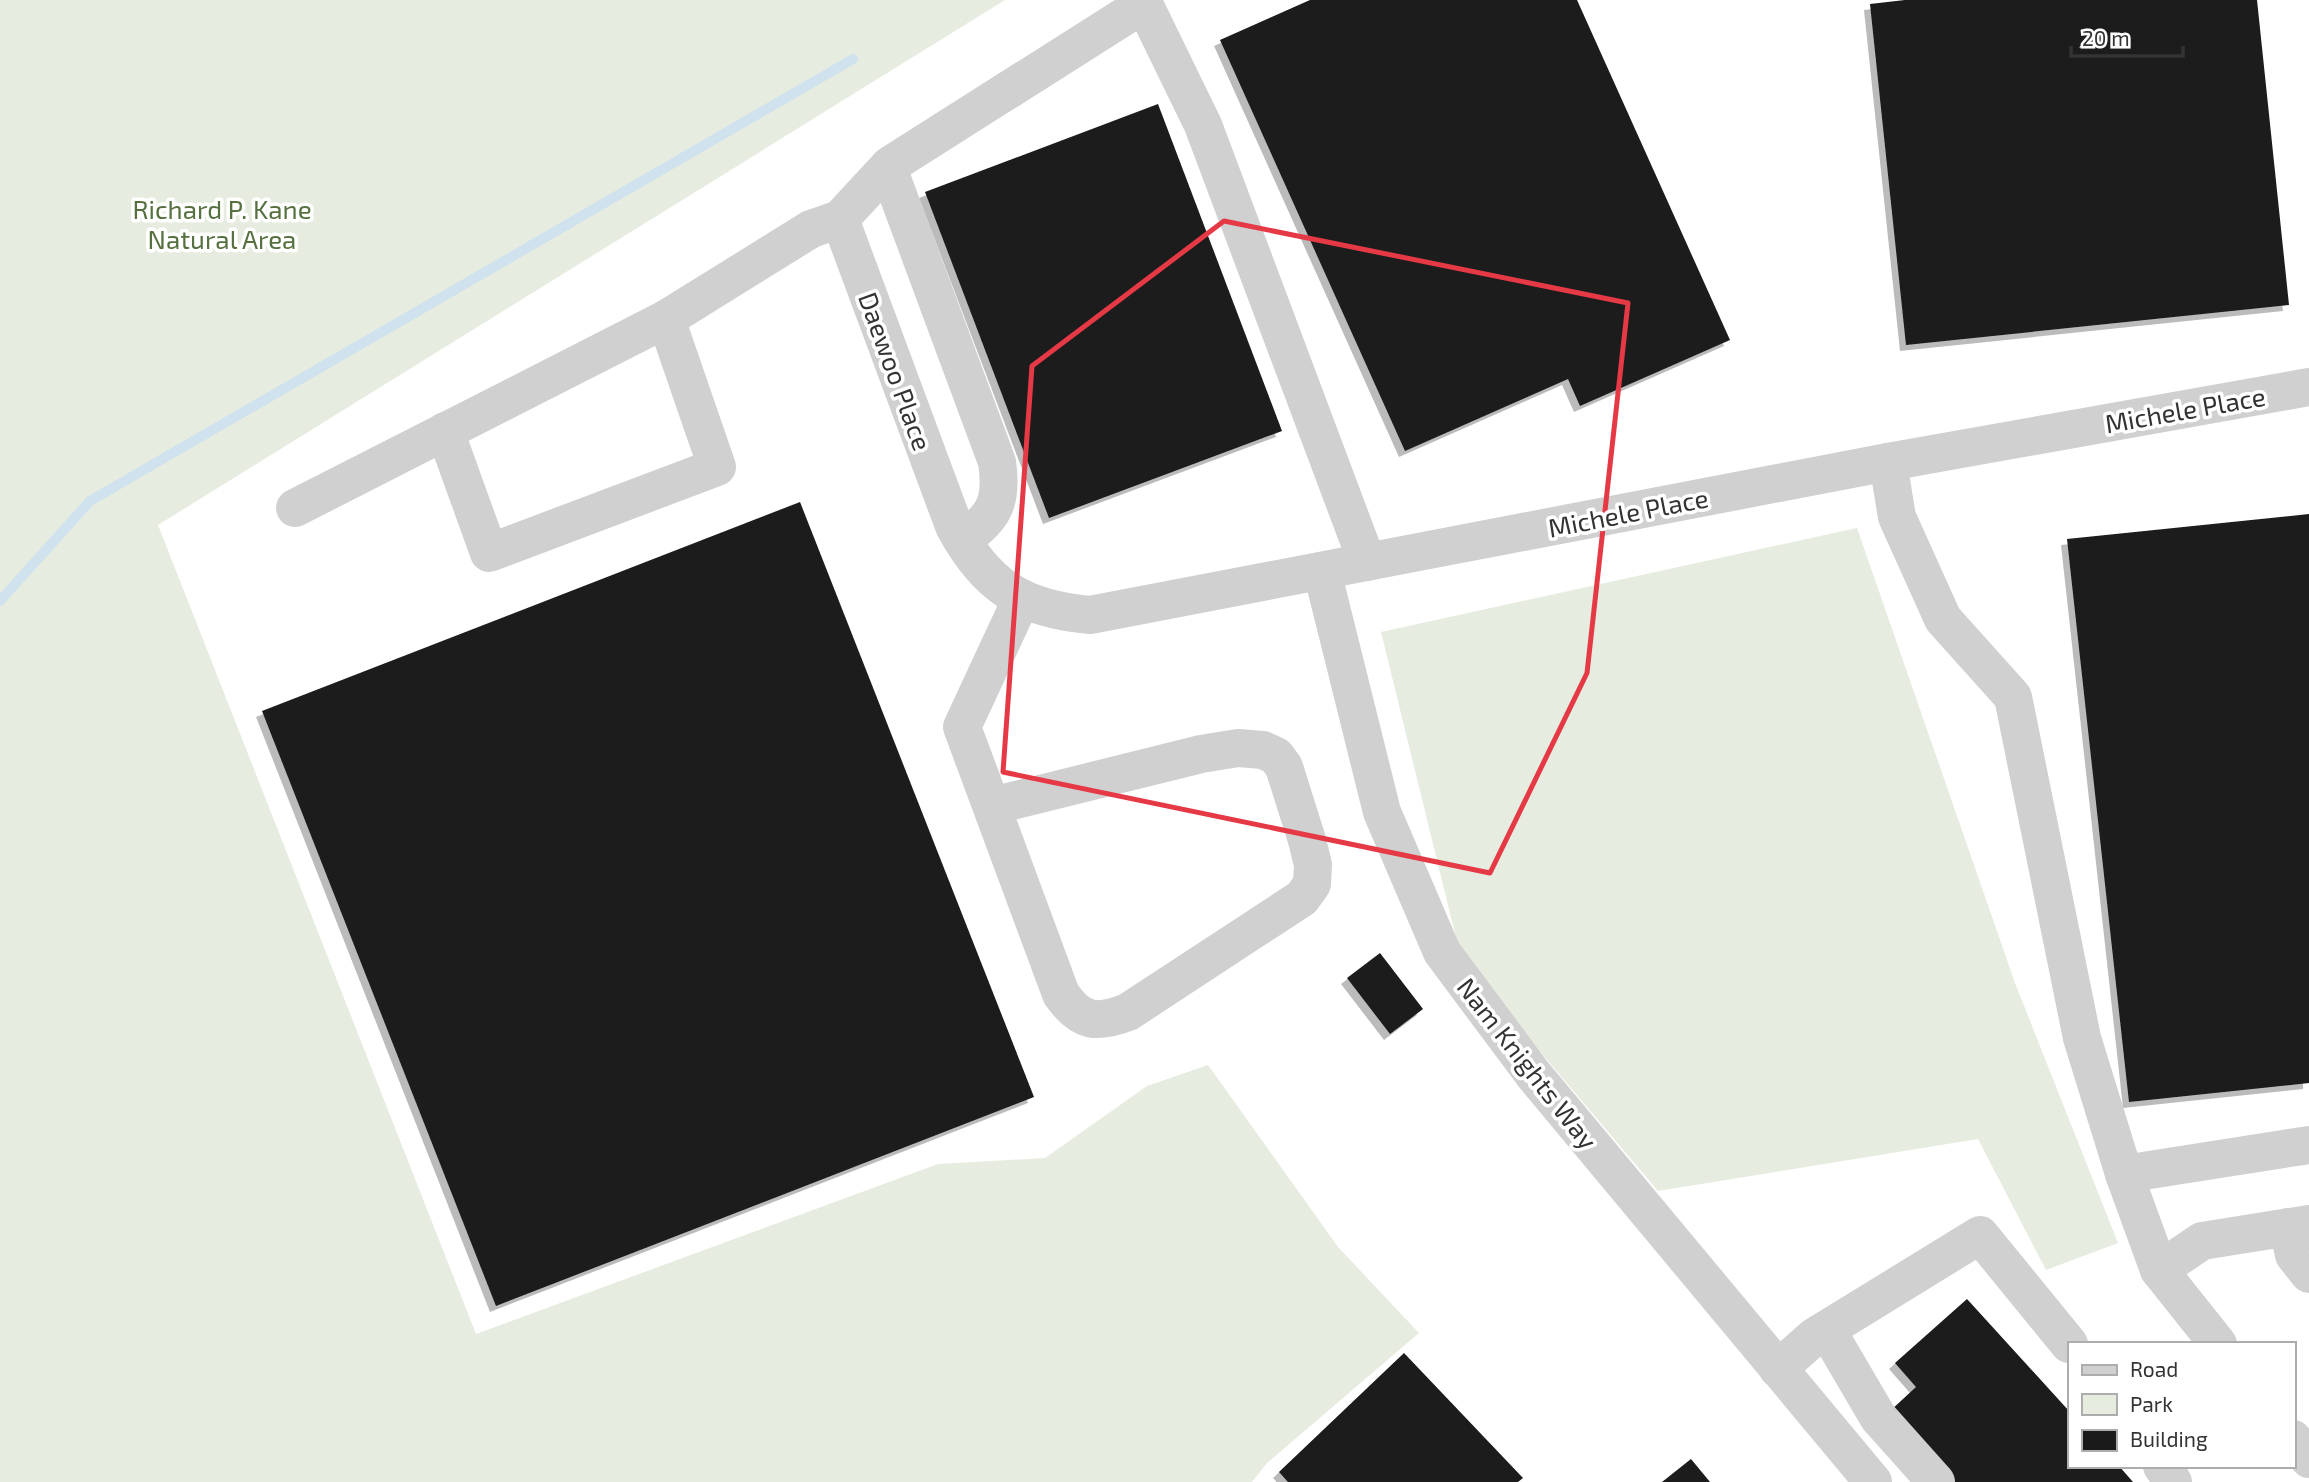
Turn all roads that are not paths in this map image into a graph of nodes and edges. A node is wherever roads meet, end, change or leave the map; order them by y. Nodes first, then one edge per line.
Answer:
1 (1148, 2) edge
2 (888, 168) junction
3 (826, 224) junction
4 (666, 319) junction
5 (2309, 387) edge
6 (445, 431) junction
7 (1888, 462) junction
8 (295, 508) dead end
9 (964, 545) junction
10 (1367, 562) junction
11 (1322, 570) junction
12 (1021, 600) junction
13 (992, 806) junction
14 (2309, 1145) edge
15 (2124, 1174) junction
16 (2298, 1225) edge
17 (2159, 1270) junction
18 (2309, 1274) edge
19 (1827, 1330) junction
20 (2216, 1342) edge
21 (2068, 1343) edge
22 (1778, 1369) junction
23 (2295, 1442) edge
24 (2309, 1459) edge
25 (1873, 1482) edge
26 (1936, 1482) edge

1 - 2 street
1 - 10 street
2 - 3 street
2 - 9 street
3 - 4 street
3 - 9 street, Daewoo Place
4 - 6 street
4 - 6 street
5 - 7 street, Michele Place
6 - 8 street
7 - 10 street, Michele Place
7 - 15 street
9 - 12 street, Michele Place
10 - 11 street, Michele Place
11 - 12 street, Michele Place
11 - 22 street, Nam Knights Way
12 - 13 street
13 - 13 street
14 - 15 street
15 - 17 street
16 - 17 street
16 - 18 street
17 - 20 street
19 - 21 street
19 - 22 street
19 - 26 street
22 - 25 street, Nam Knights Way
23 - 24 street

